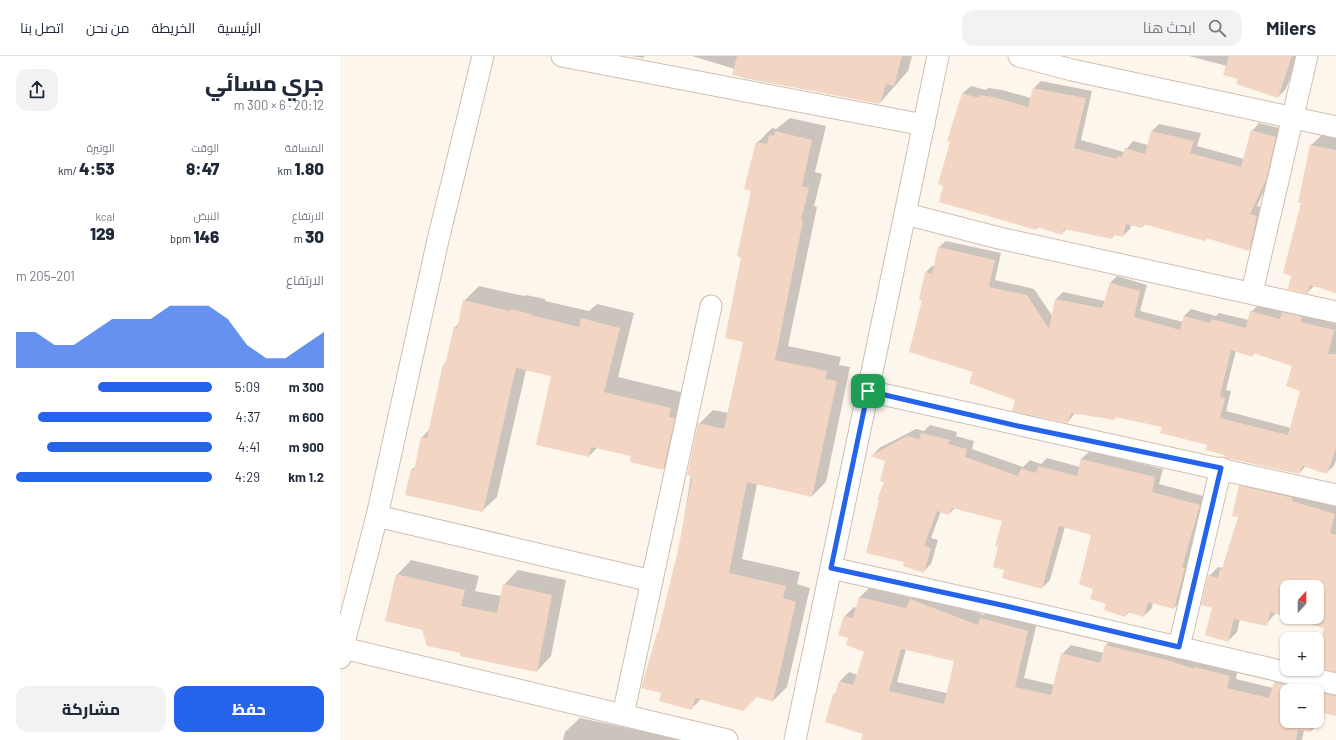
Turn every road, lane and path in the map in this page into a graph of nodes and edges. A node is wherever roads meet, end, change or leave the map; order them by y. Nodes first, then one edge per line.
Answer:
1 (483, 56) edge
2 (562, 56) edge
3 (938, 56) edge
4 (1019, 56) edge
5 (1307, 56) edge
6 (1293, 118) junction
7 (924, 125) junction
8 (1336, 127) edge
9 (906, 214) junction
10 (1252, 292) junction
11 (711, 306) dead end
12 (1336, 312) edge
13 (868, 391) junction
14 (1221, 468) junction
15 (1336, 495) edge
16 (377, 516) junction
17 (831, 568) junction
18 (652, 581) junction
19 (347, 604) edge
20 (1179, 647) junction
21 (341, 653) edge
22 (1336, 684) edge
23 (623, 715) junction
24 (727, 740) edge
25 (795, 740) edge

1 - 16 street
2 - 7 street
3 - 7 street
4 - 6 street
5 - 6 street
6 - 8 street
6 - 10 street
7 - 9 street
9 - 10 street
9 - 13 street
10 - 12 street
11 - 18 street
13 - 14 street
13 - 17 street
14 - 15 street
14 - 20 street
16 - 18 street
16 - 19 street
17 - 20 street
17 - 25 street
18 - 23 street
19 - 21 street
20 - 22 street
21 - 23 street
23 - 24 street

